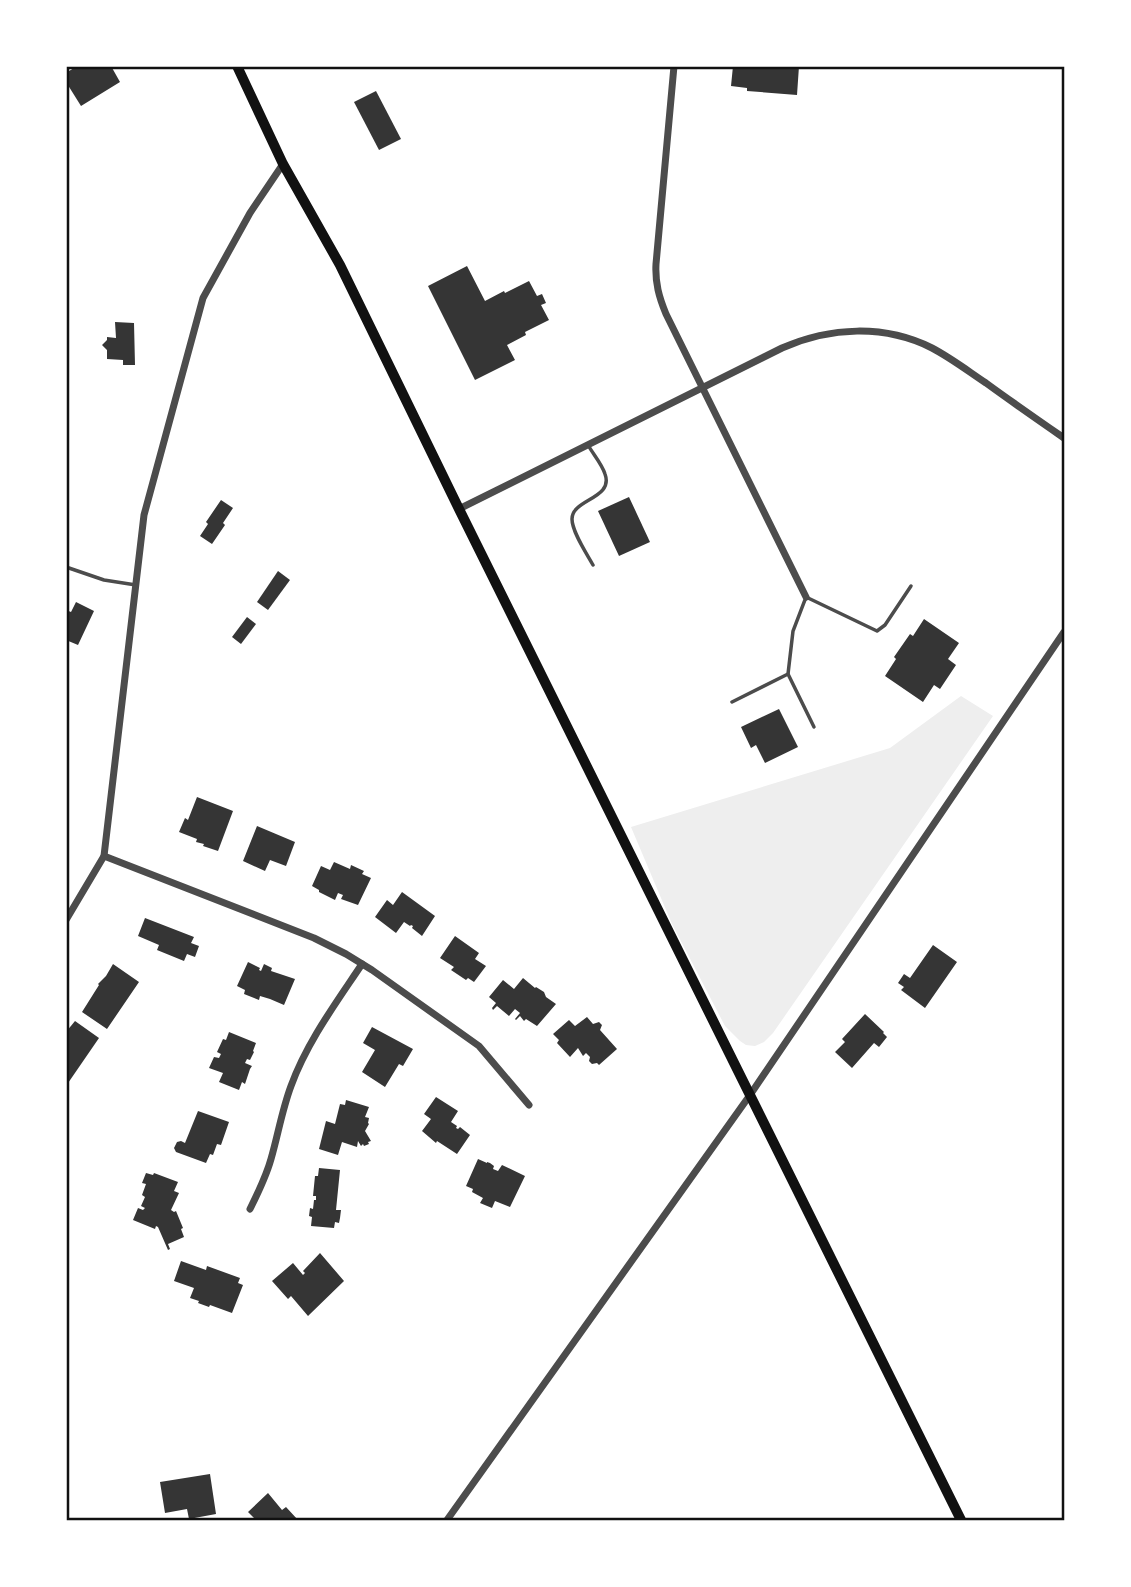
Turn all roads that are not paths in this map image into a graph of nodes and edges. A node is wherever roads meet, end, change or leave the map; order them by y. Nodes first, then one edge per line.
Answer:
1 (237, 66) edge
2 (674, 66) edge
3 (283, 164) junction
4 (703, 387) junction
5 (1065, 438) edge
6 (588, 445) junction
7 (459, 509) junction
8 (593, 565) dead end
9 (66, 567) edge
10 (136, 585) junction
11 (911, 586) dead end
12 (806, 597) junction
13 (1065, 632) edge
14 (788, 674) junction
15 (732, 702) dead end
16 (814, 727) dead end
17 (104, 856) junction
18 (66, 920) edge
19 (362, 964) junction
20 (750, 1095) junction
21 (529, 1105) dead end
22 (250, 1209) dead end
23 (447, 1521) edge
24 (961, 1521) edge

1 - 3 main road
2 - 4 street
3 - 7 main road
3 - 10 street
4 - 5 street
4 - 6 street
4 - 12 street
6 - 7 street
6 - 8 lane
7 - 20 main road
9 - 10 lane
10 - 17 street
11 - 12 lane
12 - 14 lane
13 - 20 street
14 - 15 lane
14 - 16 lane
17 - 18 street
17 - 19 street
19 - 21 street
19 - 22 street
20 - 23 street
20 - 24 main road

